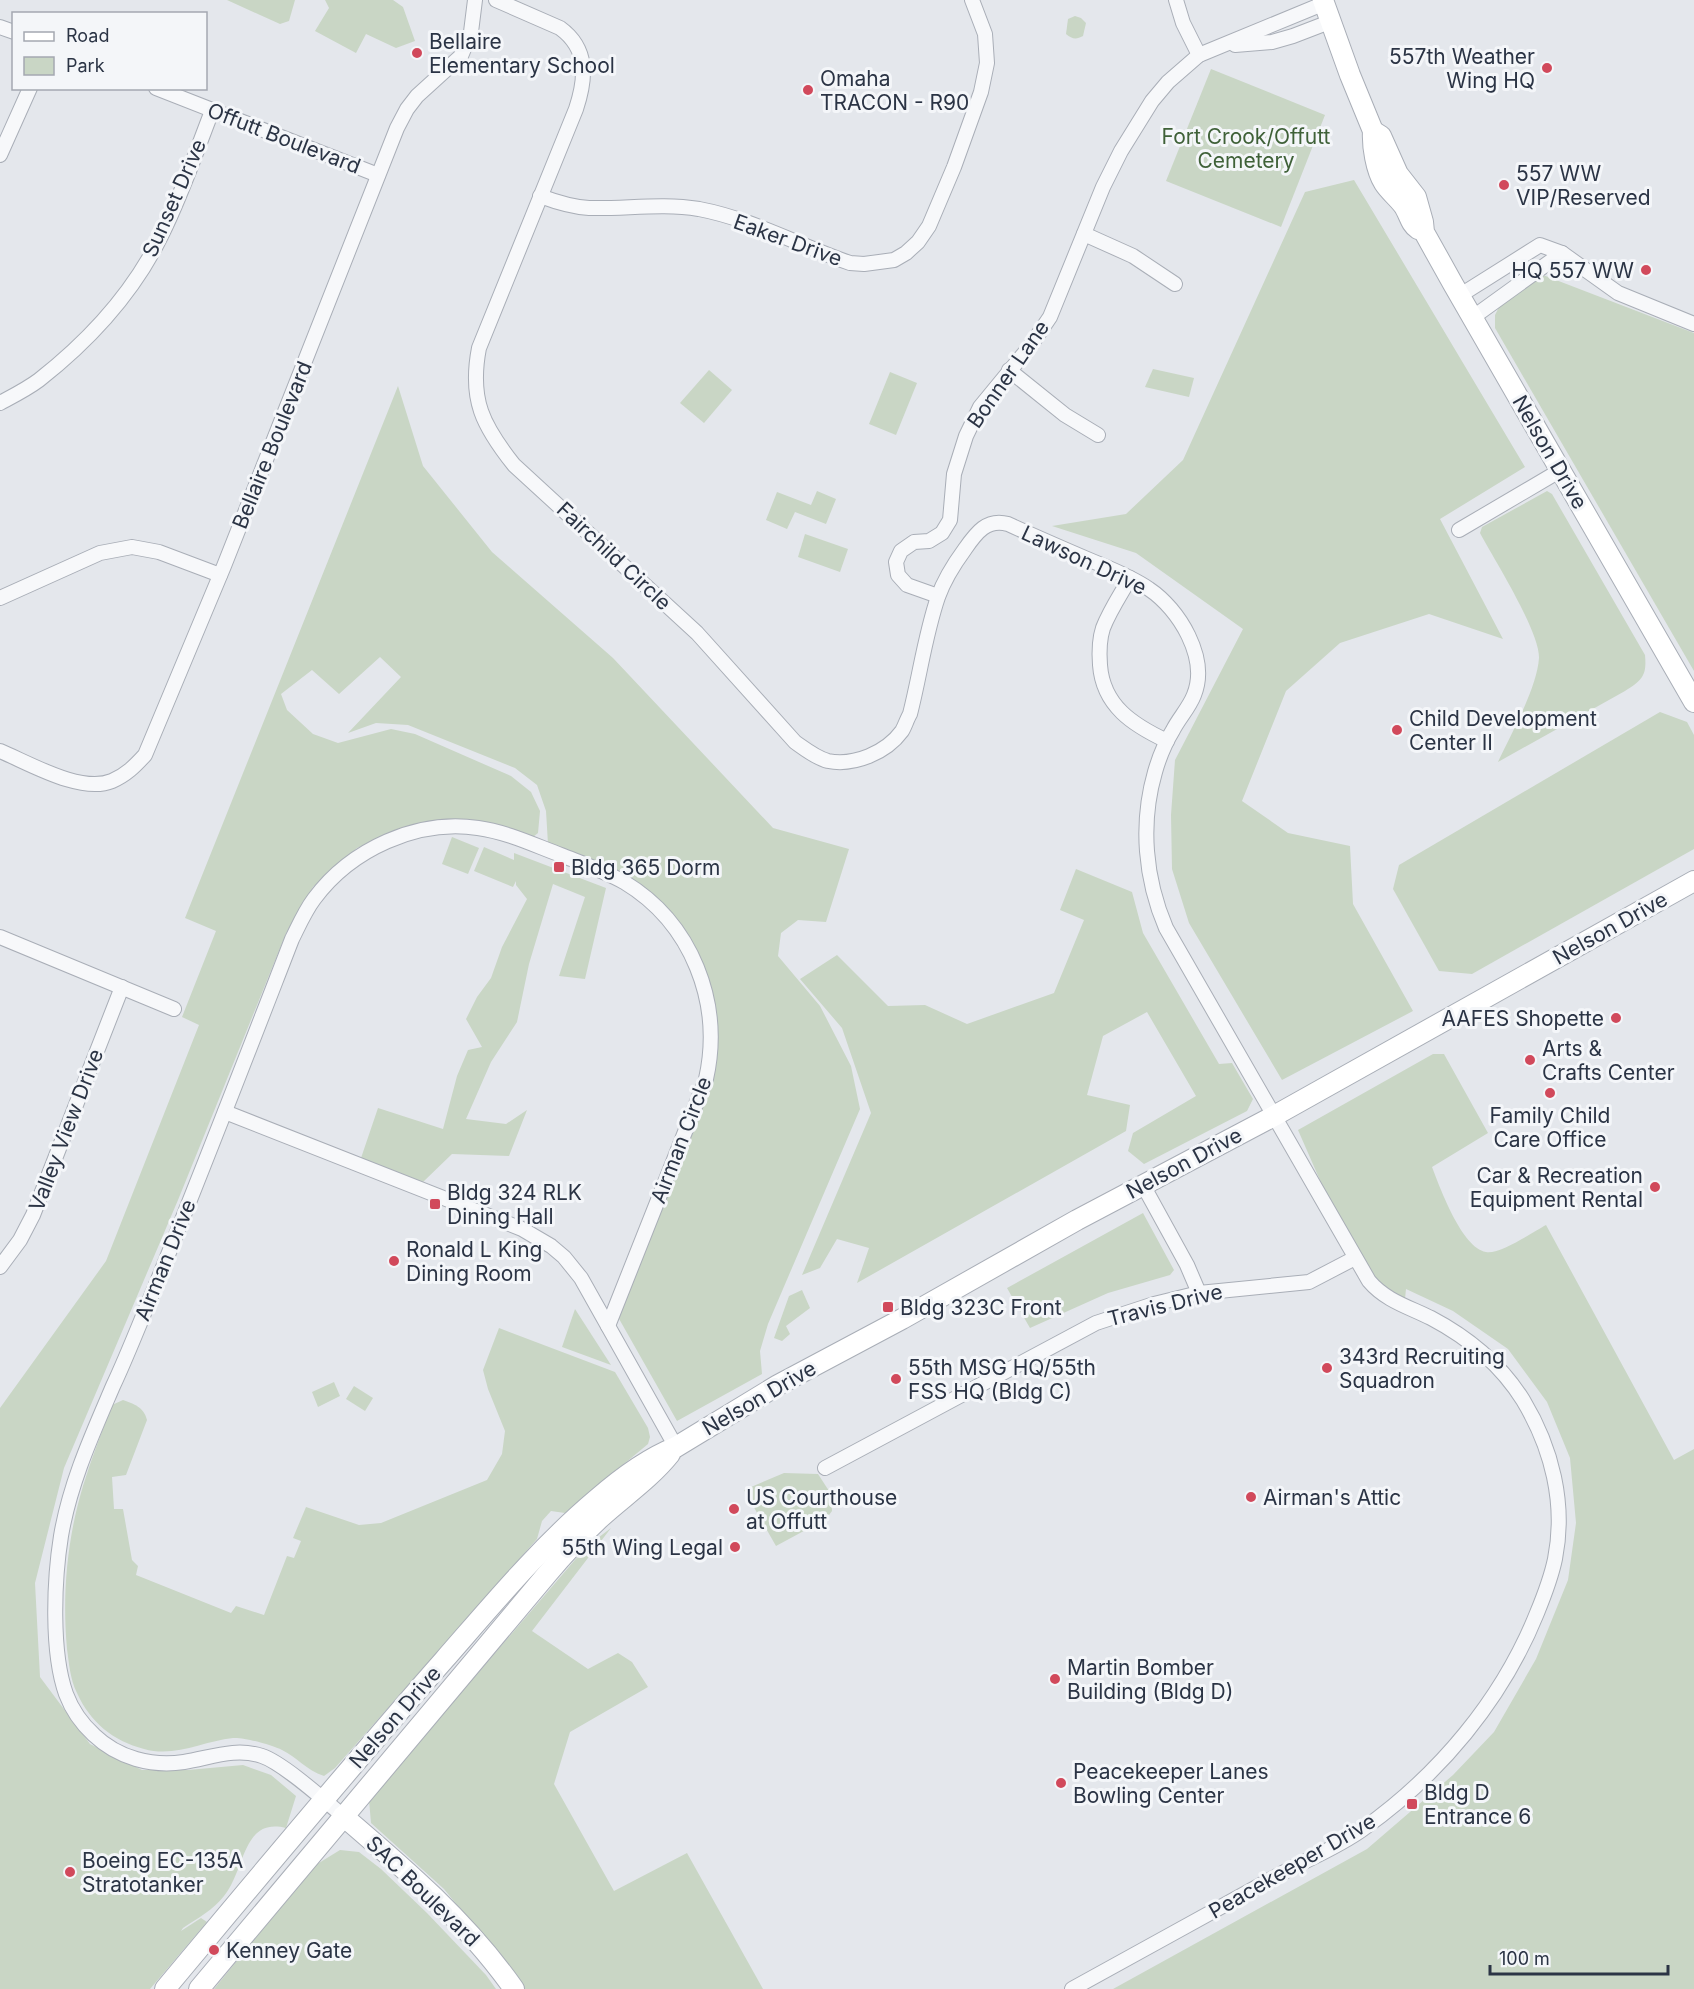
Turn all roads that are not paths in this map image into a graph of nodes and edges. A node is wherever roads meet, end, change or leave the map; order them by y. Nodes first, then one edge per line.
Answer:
1 (474, 0) edge
2 (496, 0) edge
3 (972, 0) edge
4 (1176, 0) edge
5 (1327, 8) edge
6 (1199, 55) junction
7 (29, 90) edge
8 (161, 90) edge
9 (212, 111) junction
10 (0, 155) edge
11 (378, 175) junction
12 (540, 196) junction
13 (1084, 234) junction
14 (1562, 253) junction
15 (1175, 284) dead end
16 (1460, 296) junction
17 (1472, 318) junction
18 (1694, 324) edge
19 (1009, 370) junction
20 (0, 404) edge
21 (1098, 435) dead end
22 (1561, 471) junction
23 (1459, 530) dead end
24 (220, 575) junction
25 (1130, 578) junction
26 (938, 596) junction
27 (0, 598) edge
28 (1694, 702) edge
29 (1167, 741) junction
30 (0, 751) edge
31 (1694, 881) edge
32 (0, 937) edge
33 (122, 987) junction
34 (174, 1009) dead end
35 (225, 1112) junction
36 (1274, 1116) junction
37 (1143, 1185) junction
38 (1355, 1258) junction
39 (0, 1267) edge
40 (1199, 1293) junction
41 (608, 1326) junction
42 (676, 1447) junction
43 (825, 1468) dead end
44 (323, 1800) junction
45 (343, 1816) junction
46 (165, 1989) edge
47 (199, 1989) edge
48 (514, 1989) edge
49 (1072, 1989) edge

1 - 11 street, Bellaire Boulevard
2 - 12 street, Fairchild Circle
3 - 12 street, Eaker Drive
4 - 6 street
5 - 6 street, Bonner Lane
5 - 16 street, Nelson Drive
6 - 13 street, Bonner Lane
7 - 10 street
8 - 9 street, Offutt Boulevard
9 - 11 street, Offutt Boulevard
9 - 20 street, Sunset Drive
11 - 24 street, Bellaire Boulevard
12 - 26 street, Fairchild Circle
13 - 15 street
13 - 19 street, Bonner Lane
14 - 16 street
14 - 17 street
14 - 18 street
16 - 17 street, Nelson Drive
17 - 22 street, Nelson Drive
19 - 21 street
19 - 26 street, Bonner Lane
22 - 23 street
22 - 28 street, Nelson Drive
24 - 27 street
24 - 30 street, Bellaire Boulevard
25 - 26 street, Lawson Drive
25 - 29 street, Lawson Drive
25 - 29 street
29 - 36 street
31 - 36 street, Nelson Drive
32 - 33 street
33 - 34 street
33 - 39 street, Valley View Drive
35 - 41 street
35 - 41 street, Airman Circle
35 - 44 street, Airman Drive
36 - 37 street, Nelson Drive
36 - 38 street, Peacekeeper Drive
37 - 40 street
37 - 42 street, Nelson Drive
38 - 40 street, Travis Drive
38 - 49 street, Peacekeeper Drive
40 - 43 street, Travis Drive
41 - 42 street
42 - 44 street, Nelson Drive
42 - 45 street, Nelson Drive
44 - 45 street, SAC Boulevard
44 - 46 street, Nelson Drive
45 - 47 street, Nelson Drive
45 - 48 street, SAC Boulevard

